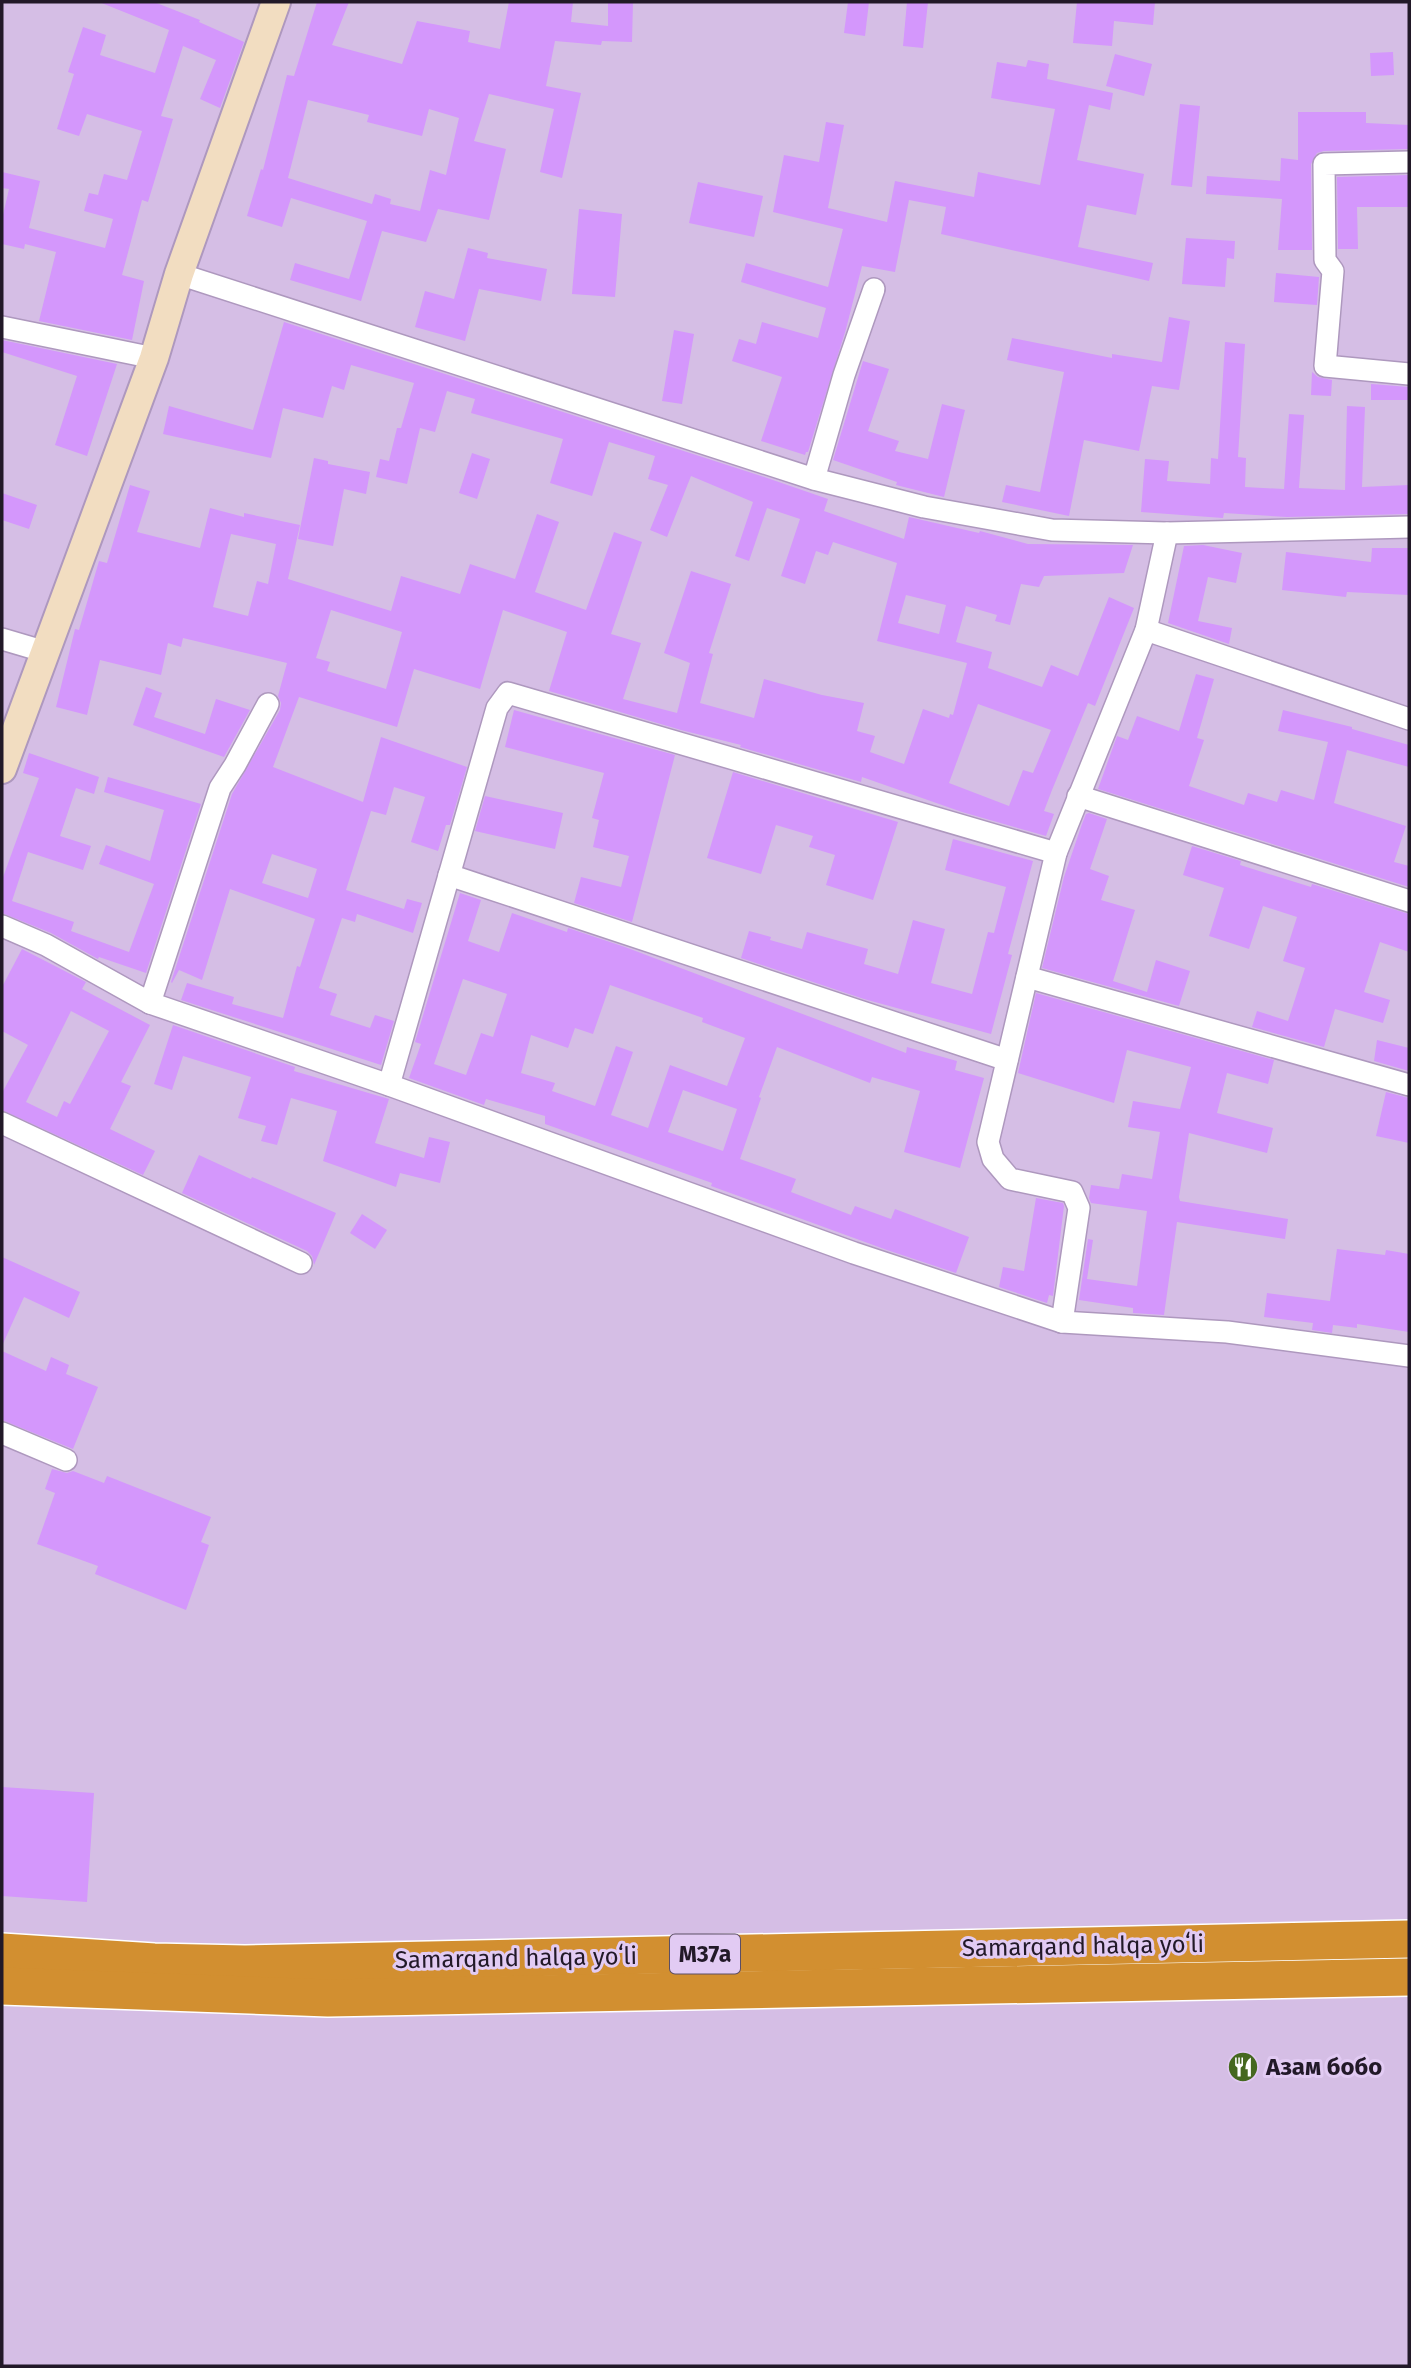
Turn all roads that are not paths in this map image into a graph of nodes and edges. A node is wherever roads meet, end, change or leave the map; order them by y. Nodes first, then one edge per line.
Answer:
1 (276, 2) edge
2 (1409, 162) edge
3 (179, 274) junction
4 (874, 289) dead end
5 (2, 327) edge
6 (154, 358) junction
7 (1409, 374) edge
8 (814, 479) junction
9 (1409, 527) edge
10 (1167, 533) junction
11 (1146, 630) junction
12 (2, 639) edge
13 (46, 652) junction
14 (268, 704) dead end
15 (1409, 719) edge
16 (2, 769) edge
17 (1078, 796) junction
18 (1056, 853) junction
19 (449, 875) junction
20 (1409, 901) edge
21 (2, 926) edge
22 (1027, 977) junction
23 (150, 1003) junction
24 (1007, 1060) junction
25 (389, 1085) junction
26 (1409, 1085) edge
27 (2, 1123) edge
28 (301, 1263) dead end
29 (1062, 1322) junction
30 (1409, 1356) edge
31 (2, 1433) edge
32 (66, 1460) dead end
33 (1409, 1939) edge
34 (2, 1952) edge
35 (1409, 1977) edge
36 (2, 1986) edge

1 - 3 main road
2 - 7 street
3 - 6 main road
3 - 8 street
4 - 8 street
5 - 6 street
6 - 13 main road
8 - 10 street
9 - 10 street
10 - 11 street
11 - 15 street
11 - 17 street
12 - 13 street
13 - 16 main road
14 - 23 street
17 - 18 street
17 - 20 street
18 - 19 street
18 - 22 street
19 - 24 street
19 - 25 street
21 - 23 street
22 - 24 street
22 - 26 street
23 - 25 street
24 - 29 street
25 - 29 street
27 - 28 street
29 - 30 street
31 - 32 street
33 - 34 highway, Samarqand halqa yoʻli / M37a
35 - 36 highway, Samarqand halqa yoʻli / M37a

